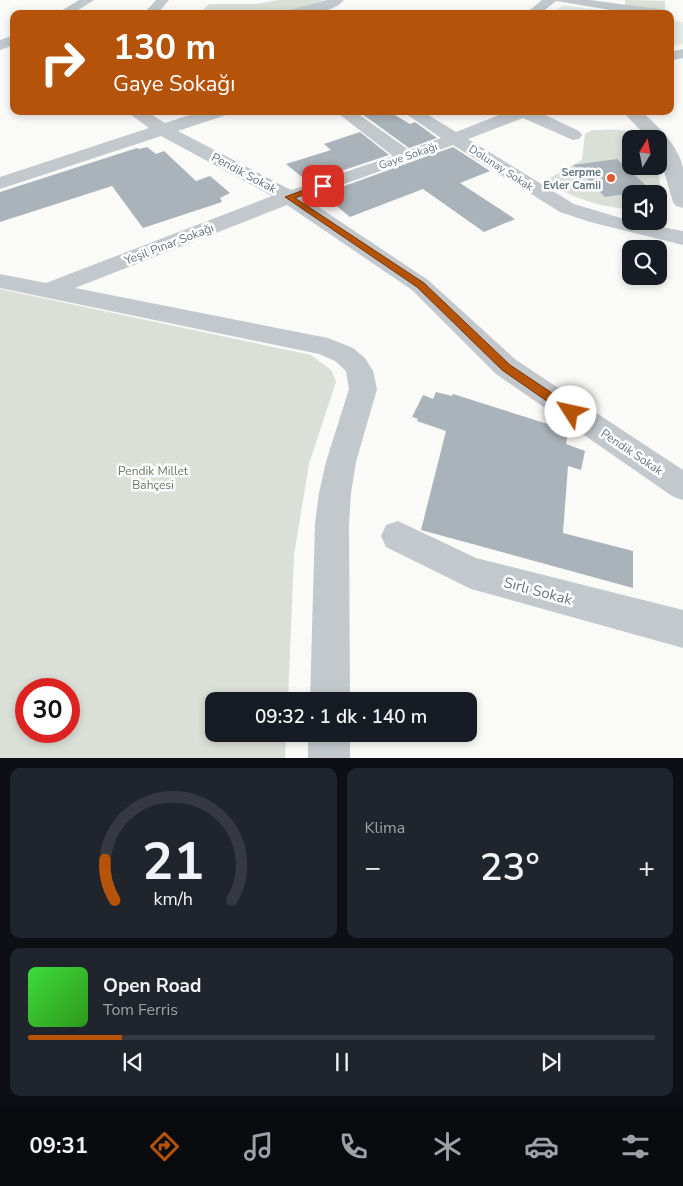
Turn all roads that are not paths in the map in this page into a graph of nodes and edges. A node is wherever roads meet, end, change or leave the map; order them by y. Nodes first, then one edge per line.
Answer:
1 (88, 0) edge
2 (163, 0) edge
3 (338, 0) edge
4 (550, 0) edge
5 (561, 0) edge
6 (69, 10) edge
7 (153, 10) edge
8 (324, 10) edge
9 (536, 10) edge
10 (640, 10) edge
11 (140, 115) edge
12 (208, 115) edge
13 (349, 115) edge
14 (417, 115) edge
15 (514, 115) edge
16 (532, 115) edge
17 (635, 115) edge
18 (163, 130) junction
19 (573, 135) dead end
20 (456, 139) junction
21 (407, 157) junction
22 (0, 183) edge
23 (289, 197) junction
24 (683, 202) edge
25 (683, 238) edge
26 (0, 281) edge
27 (49, 290) junction
28 (683, 487) edge
29 (398, 536) dead end
30 (683, 630) edge
31 (330, 692) edge
32 (329, 742) edge
33 (329, 758) edge

1 - 6 street
2 - 7 street
3 - 8 street
4 - 9 street
5 - 10 street
11 - 18 street, Pendik Sokak
12 - 18 street
13 - 21 street
14 - 20 street, Dolunay Sokak
15 - 20 street, Gaye Sokağı
16 - 19 street
17 - 24 street
18 - 22 street
18 - 23 street, Pendik Sokak
20 - 21 street, Gaye Sokağı
20 - 25 street, Dolunay Sokak
21 - 23 street, Gaye Sokağı
23 - 27 street, Yeşil Pınar Sokağı
23 - 28 street, Pendik Sokak
26 - 27 street
27 - 31 street
29 - 30 street, Sırlı Sokak
32 - 33 street

